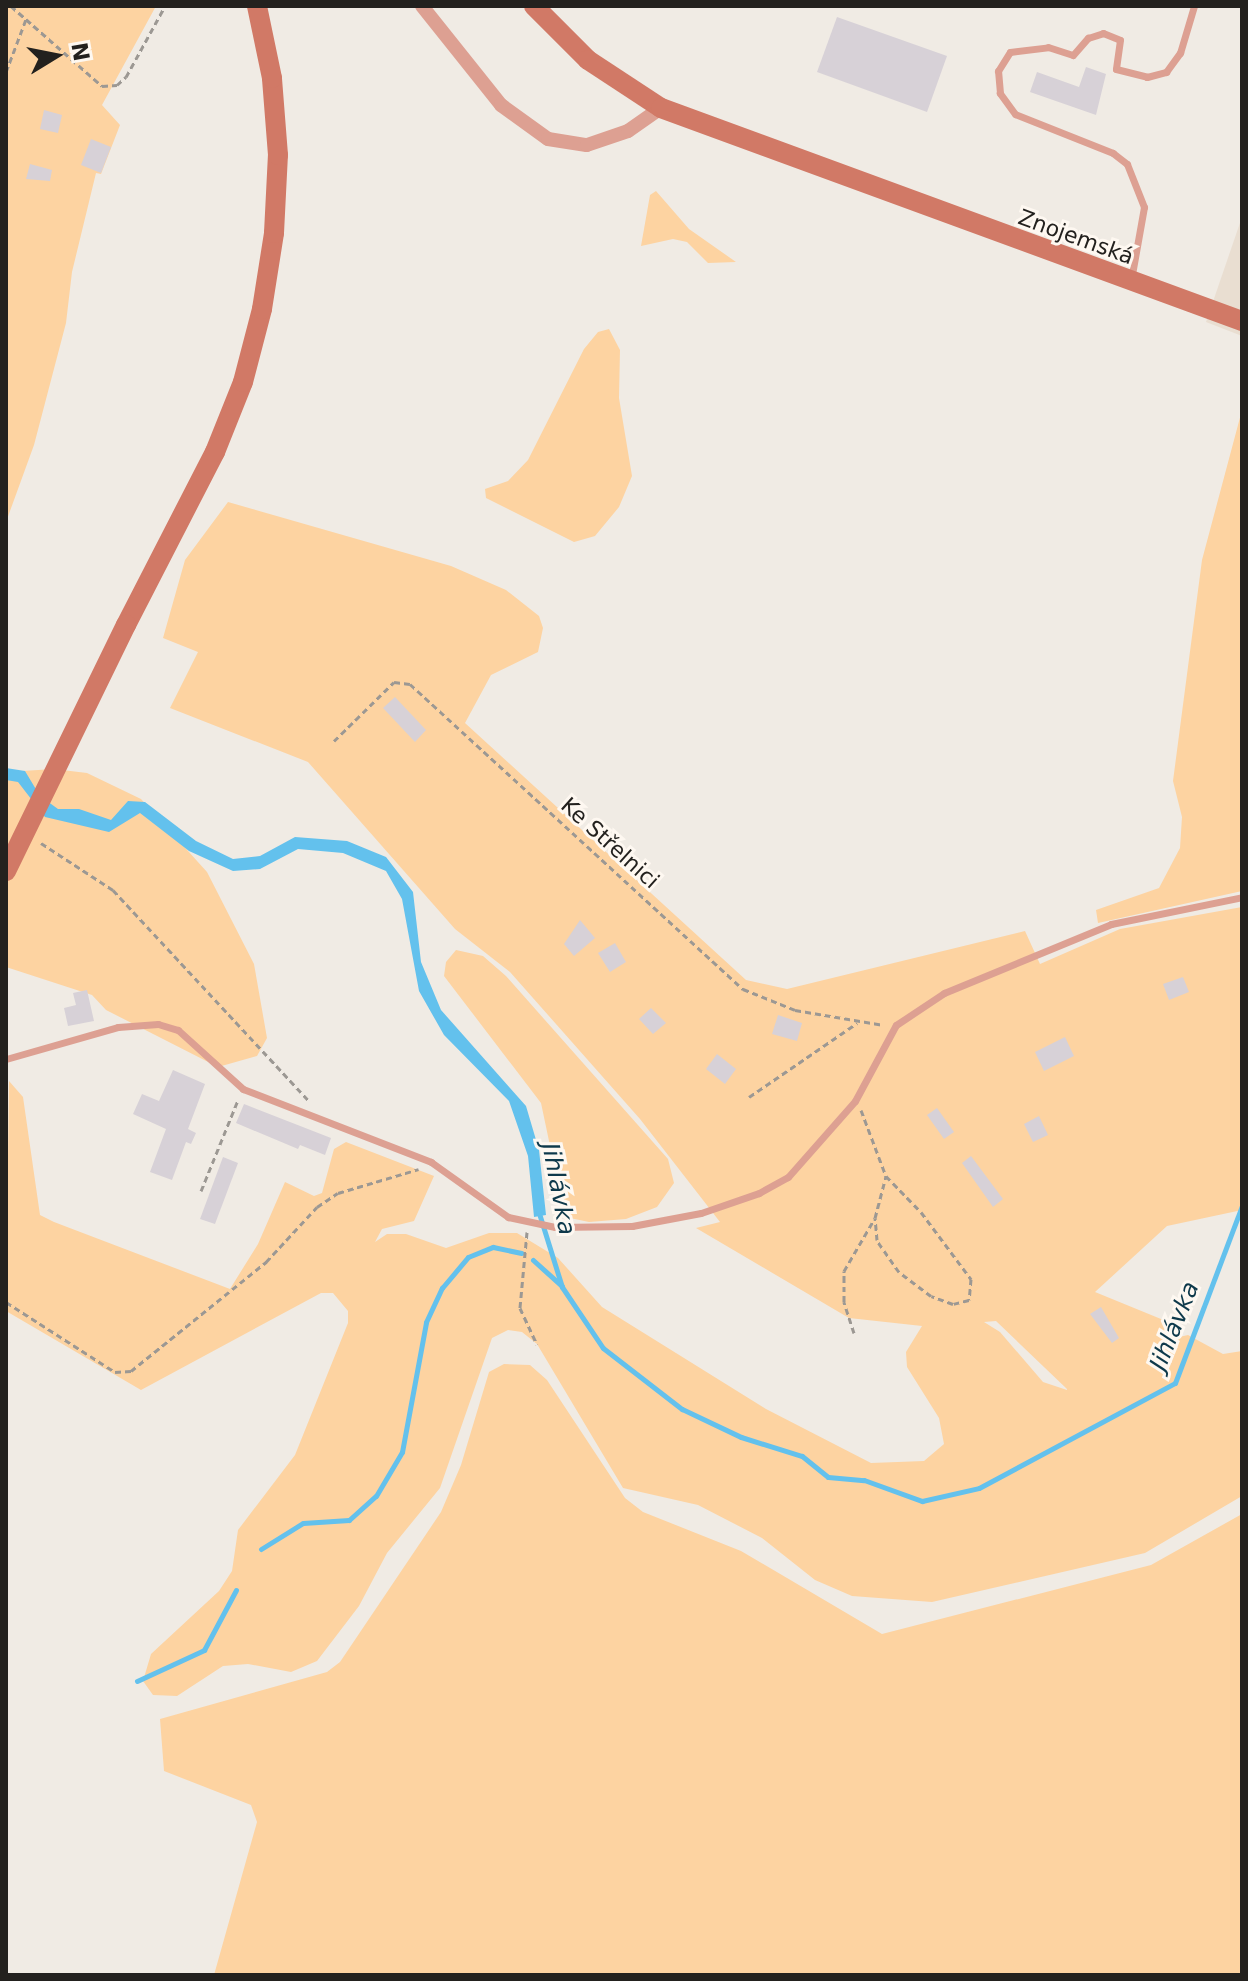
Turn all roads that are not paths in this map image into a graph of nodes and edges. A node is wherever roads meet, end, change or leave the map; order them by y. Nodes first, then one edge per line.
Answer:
1 (257, 6) edge
2 (422, 6) edge
3 (534, 6) edge
4 (1194, 6) edge
5 (661, 108) junction
6 (1131, 282) junction
7 (1242, 321) edge
8 (6, 871) edge
9 (1242, 897) edge
10 (6, 1059) edge

1 - 8 main road, bridge
2 - 5 street
3 - 5 main road, Znojemská
4 - 6 lane
5 - 6 main road, Znojemská
6 - 7 main road, Znojemská
9 - 10 lane

